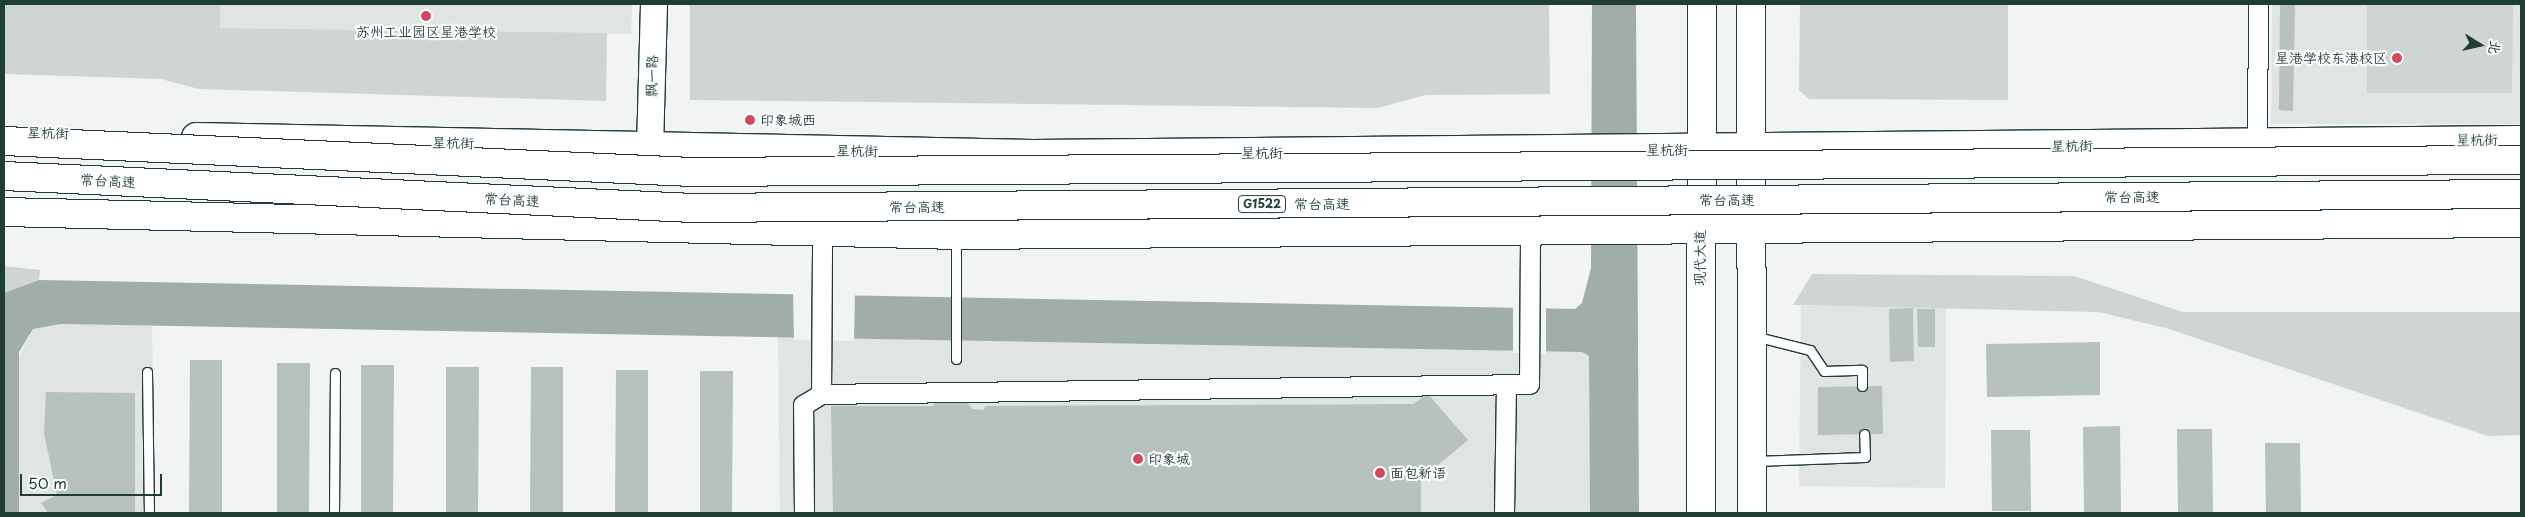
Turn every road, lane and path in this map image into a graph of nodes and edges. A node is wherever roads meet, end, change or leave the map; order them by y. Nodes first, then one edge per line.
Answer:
1 (654, 4) edge
2 (1702, 4) edge
3 (1751, 4) edge
4 (2258, 4) edge
5 (4, 132) edge
6 (2521, 140) edge
7 (4, 141) edge
8 (2257, 143) junction
9 (650, 148) junction
10 (1700, 150) junction
11 (1751, 150) junction
12 (2521, 160) edge
13 (4, 176) edge
14 (2521, 194) edge
15 (4, 212) edge
16 (2521, 223) edge
17 (1700, 231) junction
18 (1751, 231) junction
19 (822, 233) junction
20 (1530, 233) junction
21 (956, 235) junction
22 (1752, 335) junction
23 (956, 359) dead end
24 (147, 372) dead end
25 (335, 373) dead end
26 (1506, 385) junction
27 (1862, 386) dead end
28 (821, 394) junction
29 (1864, 434) dead end
30 (1752, 461) junction
31 (149, 513) edge
32 (334, 513) edge
33 (804, 513) edge
34 (1504, 513) edge
35 (1701, 513) edge
36 (1752, 513) edge

1 - 9 street, 飘一路
2 - 10 main road, 现代大道
3 - 11 main road
4 - 8 street
5 - 9 main road, 星杭街
6 - 8 main road, 星杭街
7 - 12 main road, bridge
8 - 11 main road, 星杭街
9 - 10 main road, 星杭街
10 - 11 main road, 星杭街
10 - 17 main road, 现代大道
11 - 18 main road
13 - 14 main road, 常台高速 / G1522, bridge
15 - 19 main road
16 - 18 main road
17 - 18 main road
17 - 20 main road
17 - 35 main road, 现代大道
18 - 22 main road
19 - 21 main road
19 - 28 street
20 - 21 main road
20 - 26 street
21 - 23 lane
22 - 27 lane
22 - 30 main road
24 - 31 lane
25 - 32 lane
26 - 28 street
26 - 34 street
28 - 33 street
29 - 30 lane
30 - 36 main road

